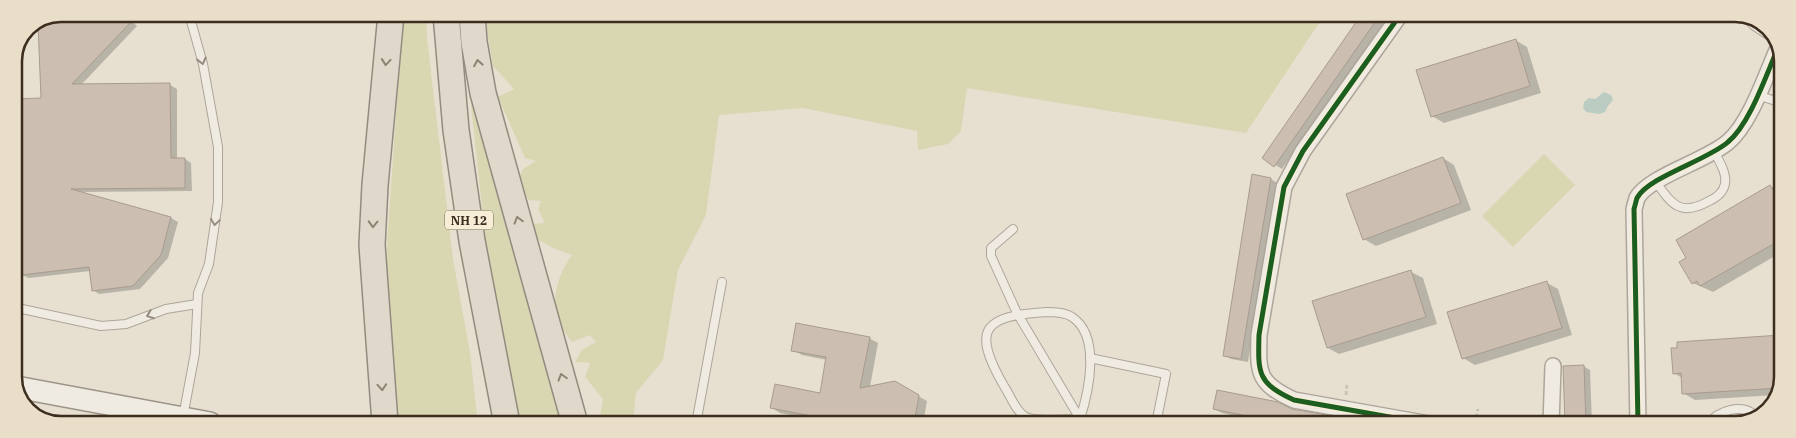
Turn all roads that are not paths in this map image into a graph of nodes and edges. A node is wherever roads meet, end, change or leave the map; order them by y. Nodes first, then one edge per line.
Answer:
1 (191, 22) edge
2 (390, 22) edge
3 (447, 22) edge
4 (473, 22) edge
5 (1394, 22) edge
6 (1773, 59) edge
7 (1757, 95) junction
8 (1773, 100) edge
9 (1714, 151) junction
10 (1656, 182) junction
11 (1014, 229) dead end
12 (722, 282) dead end
13 (197, 304) junction
14 (23, 309) edge
15 (1017, 313) junction
16 (1090, 358) junction
17 (1553, 366) dead end
18 (24, 389) edge
19 (1750, 412) edge
20 (158, 416) edge
21 (183, 416) edge
22 (384, 416) edge
23 (505, 416) edge
24 (573, 416) edge
25 (697, 416) edge
26 (1025, 416) edge
27 (1079, 416) edge
28 (1083, 416) edge
29 (1158, 416) edge
30 (1384, 416) edge
31 (1551, 416) edge
32 (1638, 416) edge
33 (1717, 416) edge

1 -> 13 lane
2 -> 22 highway
3 - 23 highway, NH 12
24 -> 4 highway
5 - 30 street
6 - 7 street
7 - 8 lane
7 - 9 street
9 - 10 street
9 - 10 lane
10 - 32 street
11 - 15 lane
12 - 25 lane
13 -> 14 lane
13 - 21 lane
15 - 16 lane
15 - 26 lane
15 - 27 lane
16 - 28 lane
16 - 29 lane
17 - 31 street
18 - 20 main road
19 - 33 lane

